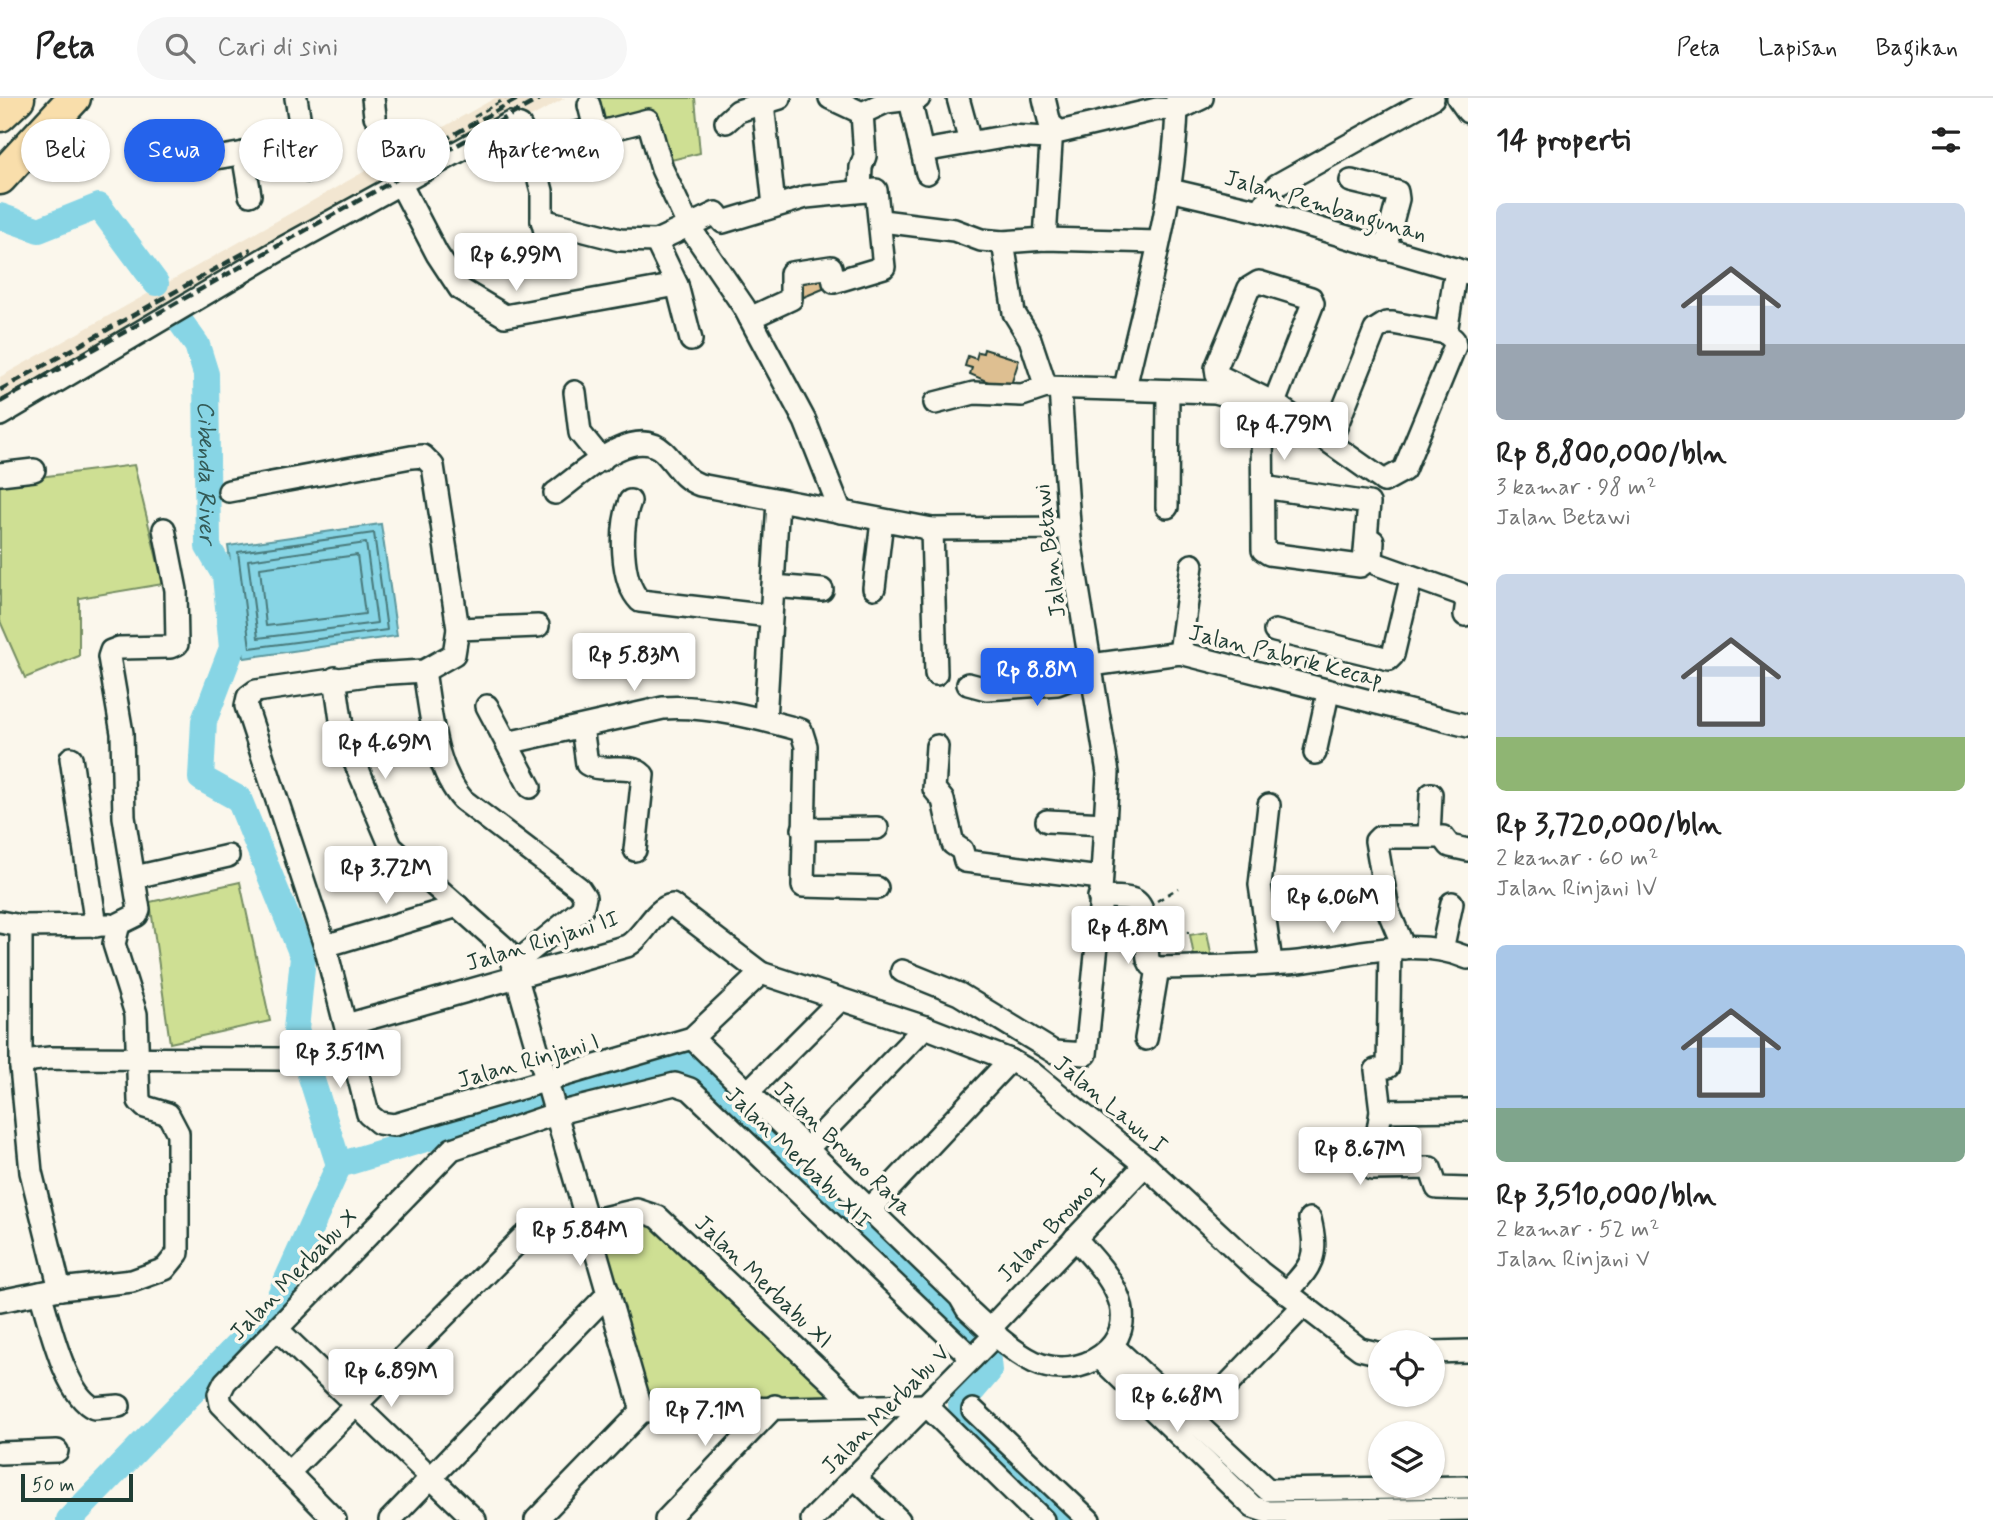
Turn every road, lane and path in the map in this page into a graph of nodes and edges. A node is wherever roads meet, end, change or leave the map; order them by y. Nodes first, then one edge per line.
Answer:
1 (74, 98) edge
2 (296, 98) edge
3 (506, 98) edge
4 (830, 98) edge
5 (958, 98) edge
6 (1044, 98) edge
7 (1202, 98) edge
8 (1433, 98) edge
9 (1458, 98) edge
10 (902, 99) edge
11 (771, 101) edge
12 (1167, 104) edge
13 (589, 105) dead end
14 (1468, 112) edge
15 (862, 113) junction
16 (474, 117) dead end
17 (299, 119) edge
18 (592, 119) edge
19 (726, 122) dead end
20 (624, 126) edge
21 (970, 142) junction
22 (464, 150) edge
23 (923, 151) junction
24 (927, 173) dead end
25 (0, 178) edge
26 (1351, 181) dead end
27 (248, 182) edge
28 (539, 182) edge
29 (401, 186) junction
30 (1170, 190) junction
31 (860, 191) junction
32 (250, 195) dead end
33 (774, 206) junction
34 (1260, 211) junction
35 (541, 220) junction
36 (882, 221) junction
37 (688, 225) junction
38 (1045, 239) junction
39 (656, 241) junction
40 (1003, 242) junction
41 (1158, 242) junction
42 (549, 246) dead end
43 (1385, 248) junction
44 (1462, 271) edge
45 (677, 285) junction
46 (750, 318) junction
47 (1446, 333) junction
48 (691, 340) dead end
49 (1053, 388) junction
50 (1125, 388) junction
51 (575, 391) dead end
52 (1168, 391) junction
53 (935, 403) dead end
54 (1273, 403) junction
55 (0, 415) edge
56 (1330, 442) junction
57 (602, 460) junction
58 (34, 470) dead end
59 (0, 474) edge
60 (1384, 481) junction
61 (1263, 487) junction
62 (229, 491) dead end
63 (555, 494) dead end
64 (629, 501) dead end
65 (778, 501) junction
66 (1167, 508) dead end
67 (841, 512) junction
68 (882, 521) junction
69 (1069, 528) junction
70 (164, 529) dead end
71 (932, 529) junction
72 (1192, 565) dead end
73 (1411, 579) junction
74 (773, 586) junction
75 (874, 588) dead end
76 (822, 590) dead end
77 (1465, 615) dead end
78 (770, 616) junction
79 (538, 626) dead end
80 (458, 629) junction
81 (1275, 631) dead end
82 (1180, 653) junction
83 (1091, 665) junction
84 (424, 671) junction
85 (936, 674) dead end
86 (335, 678) junction
87 (968, 684) dead end
88 (1328, 693) junction
89 (487, 706) dead end
90 (765, 720) junction
91 (1468, 726) edge
92 (582, 727) junction
93 (507, 743) junction
94 (937, 746) dead end
95 (1315, 753) dead end
96 (71, 758) dead end
97 (530, 786) dead end
98 (1431, 794) dead end
99 (1269, 805) dead end
100 (1047, 821) dead end
101 (1105, 824) junction
102 (877, 828) dead end
103 (803, 829) junction
104 (1429, 836) junction
105 (1468, 849) edge
106 (635, 850) dead end
107 (228, 856) dead end
108 (135, 877) junction
109 (877, 888) dead end
110 (1100, 888) junction
111 (1178, 888) dead end
112 (1452, 903) dead end
113 (458, 906) junction
114 (1143, 911) junction
115 (11, 924) edge
116 (119, 924) junction
117 (96, 926) junction
118 (1189, 932) dead end
119 (1145, 937) junction
120 (325, 946) junction
121 (1397, 949) junction
122 (1442, 950) junction
123 (1468, 958) edge
124 (1271, 962) junction
125 (1158, 968) junction
126 (515, 970) junction
127 (902, 971) dead end
128 (761, 973) junction
129 (840, 1000) junction
130 (345, 1026) junction
131 (925, 1027) junction
132 (692, 1038) junction
133 (1146, 1039) dead end
134 (139, 1059) junction
135 (281, 1059) dead end
136 (1010, 1060) junction
137 (21, 1067) junction
138 (748, 1092) junction
139 (553, 1098) junction
140 (1468, 1110) edge
141 (1381, 1111) junction
142 (808, 1148) junction
143 (1145, 1165) junction
144 (1468, 1189) edge
145 (870, 1209) junction
146 (1310, 1219) dead end
147 (588, 1221) junction
148 (1075, 1238) junction
149 (50, 1291) junction
150 (609, 1293) junction
151 (1286, 1293) junction
152 (0, 1301) edge
153 (1303, 1306) junction
154 (277, 1329) junction
155 (987, 1341) junction
156 (1468, 1351) edge
157 (1445, 1352) edge
158 (1368, 1353) edge
159 (1100, 1356) junction
160 (355, 1405) junction
161 (856, 1405) junction
162 (926, 1405) junction
163 (119, 1406) dead end
164 (775, 1406) junction
165 (973, 1410) dead end
166 (642, 1411) junction
167 (1194, 1421) junction
168 (57, 1451) dead end
169 (0, 1453) edge
170 (288, 1473) junction
171 (854, 1477) junction
172 (431, 1478) junction
173 (1468, 1487) edge
174 (1268, 1490) junction
175 (1468, 1509) edge
176 (1268, 1516) edge
177 (335, 1520) edge
178 (390, 1520) edge
179 (475, 1520) edge
180 (536, 1520) edge
181 (666, 1520) edge
182 (813, 1520) edge
183 (899, 1520) edge
184 (1043, 1520) edge
185 (1089, 1520) edge

1 - 25 highway
2 - 17 street
3 - 16 path
4 - 15 street
5 - 21 street
6 - 12 street
7 - 12 street
8 - 34 street
9 - 14 street
10 - 15 street
10 - 23 street
11 - 19 street
11 - 33 street
12 - 30 street
13 - 18 street
15 - 31 street
20 - 37 street
21 - 23 street
21 - 38 street
22 - 29 street
23 - 24 street
26 - 43 street
27 - 32 street
28 - 35 street
29 - 45 street
29 - 55 street
30 - 34 street, Jalan Pembangunan
30 - 41 street
31 - 33 street
31 - 36 street
33 - 37 street
34 - 43 street, Jalan Pembangunan
35 - 39 street
35 - 42 street
36 - 40 street
36 - 46 street
37 - 39 street
37 - 46 street
38 - 40 street
38 - 41 street
39 - 45 street
40 - 49 street, Jalan Betawi
41 - 50 street
43 - 44 street, Jalan Pembangunan
44 - 47 street
45 - 48 street
46 - 67 street
47 - 56 street
47 - 60 street
49 - 50 street
49 - 53 street
49 - 69 street, Jalan Betawi
50 - 52 street
51 - 57 street
52 - 61 street
52 - 66 street
54 - 54 street
54 - 56 street
56 - 60 street
57 - 63 street
57 - 65 street
58 - 59 street
60 - 73 street
61 - 61 street
62 - 80 street
64 - 78 street
65 - 67 street
65 - 74 street
67 - 68 street
68 - 71 street
68 - 75 street
69 - 71 street
69 - 83 street, Jalan Betawi
70 - 108 street
71 - 85 street
72 - 82 street
73 - 77 street
73 - 81 street
74 - 76 street
74 - 78 street
78 - 90 street
79 - 80 street
80 - 84 street
82 - 83 street, Jalan Pabrik Kecap
82 - 88 street, Jalan Pabrik Kecap
83 - 87 street
83 - 101 street, Jalan Betawi
84 - 86 street
84 - 126 street
86 - 113 street
86 - 120 street
88 - 91 street, Jalan Pabrik Kecap
88 - 95 street
89 - 93 street
90 - 92 street
90 - 103 street
92 - 93 street
92 - 106 street
93 - 97 street
94 - 110 street
96 - 117 street
98 - 104 street
99 - 124 street
100 - 101 street
101 - 110 street, Jalan Betawi
102 - 103 street
103 - 109 street
104 - 105 street
104 - 121 street
107 - 108 street
108 - 116 street
110 - 114 street
110 - 127 street, Jalan Betawi
111 - 114 path
112 - 122 street
113 - 120 street
113 - 126 street
114 - 119 street
115 - 117 street
115 - 137 street
116 - 117 street
116 - 134 street
118 - 119 path
119 - 125 street
120 - 130 street
121 - 122 street
121 - 124 street
121 - 141 street
122 - 123 street
124 - 125 street
125 - 133 street
126 - 128 street, Jalan Rinjani II
126 - 130 street, Jalan Rinjani II
126 - 139 street
128 - 129 street, Jalan Lawu I
128 - 132 street
129 - 131 street, Jalan Lawu I
129 - 138 street
130 - 139 street, Jalan Rinjani I
131 - 136 street, Jalan Lawu I
131 - 142 street
132 - 138 street, Jalan Bromo Raya
132 - 139 street, Jalan Rinjani I
134 - 135 street
134 - 137 street
134 - 149 street
136 - 143 street, Jalan Lawu I
136 - 145 street
137 - 149 street
138 - 142 street, Jalan Bromo Raya
139 - 147 street
139 - 154 street, Jalan Merbabu X
139 - 155 street, Jalan Merbabu XII
140 - 141 street
141 - 144 street
142 - 145 street, Jalan Bromo Raya
143 - 148 street, Jalan Bromo I
143 - 151 street, Jalan Lawu I
145 - 155 street, Jalan Bromo Raya
146 - 151 street
147 - 150 street
147 - 160 street, Jalan Merbabu XI
147 - 161 street, Jalan Merbabu XI
148 - 155 street, Jalan Bromo I
148 - 159 street
149 - 152 street
149 - 163 street
150 - 166 street
150 - 172 street
151 - 153 street, Jalan Lawu I
153 - 158 street, Jalan Lawu I
153 - 167 street
154 - 160 street
154 - 170 street, Jalan Merbabu X
155 - 159 street, Jalan Bromo Raya
155 - 162 street, Jalan Merbabu V
156 - 157 street
159 - 167 street
159 - 176 street
160 - 170 street, Jalan Merbabu XI
160 - 172 street
161 - 162 street
161 - 164 street
162 - 171 street, Jalan Merbabu V
162 - 184 street
164 - 166 street
164 - 181 street
165 - 185 street
166 - 180 street
167 - 174 street
168 - 169 street
170 - 177 street, Jalan Merbabu X
171 - 182 street, Jalan Merbabu V
171 - 183 street
172 - 178 street
172 - 179 street
173 - 174 street
174 - 176 street
175 - 176 street

